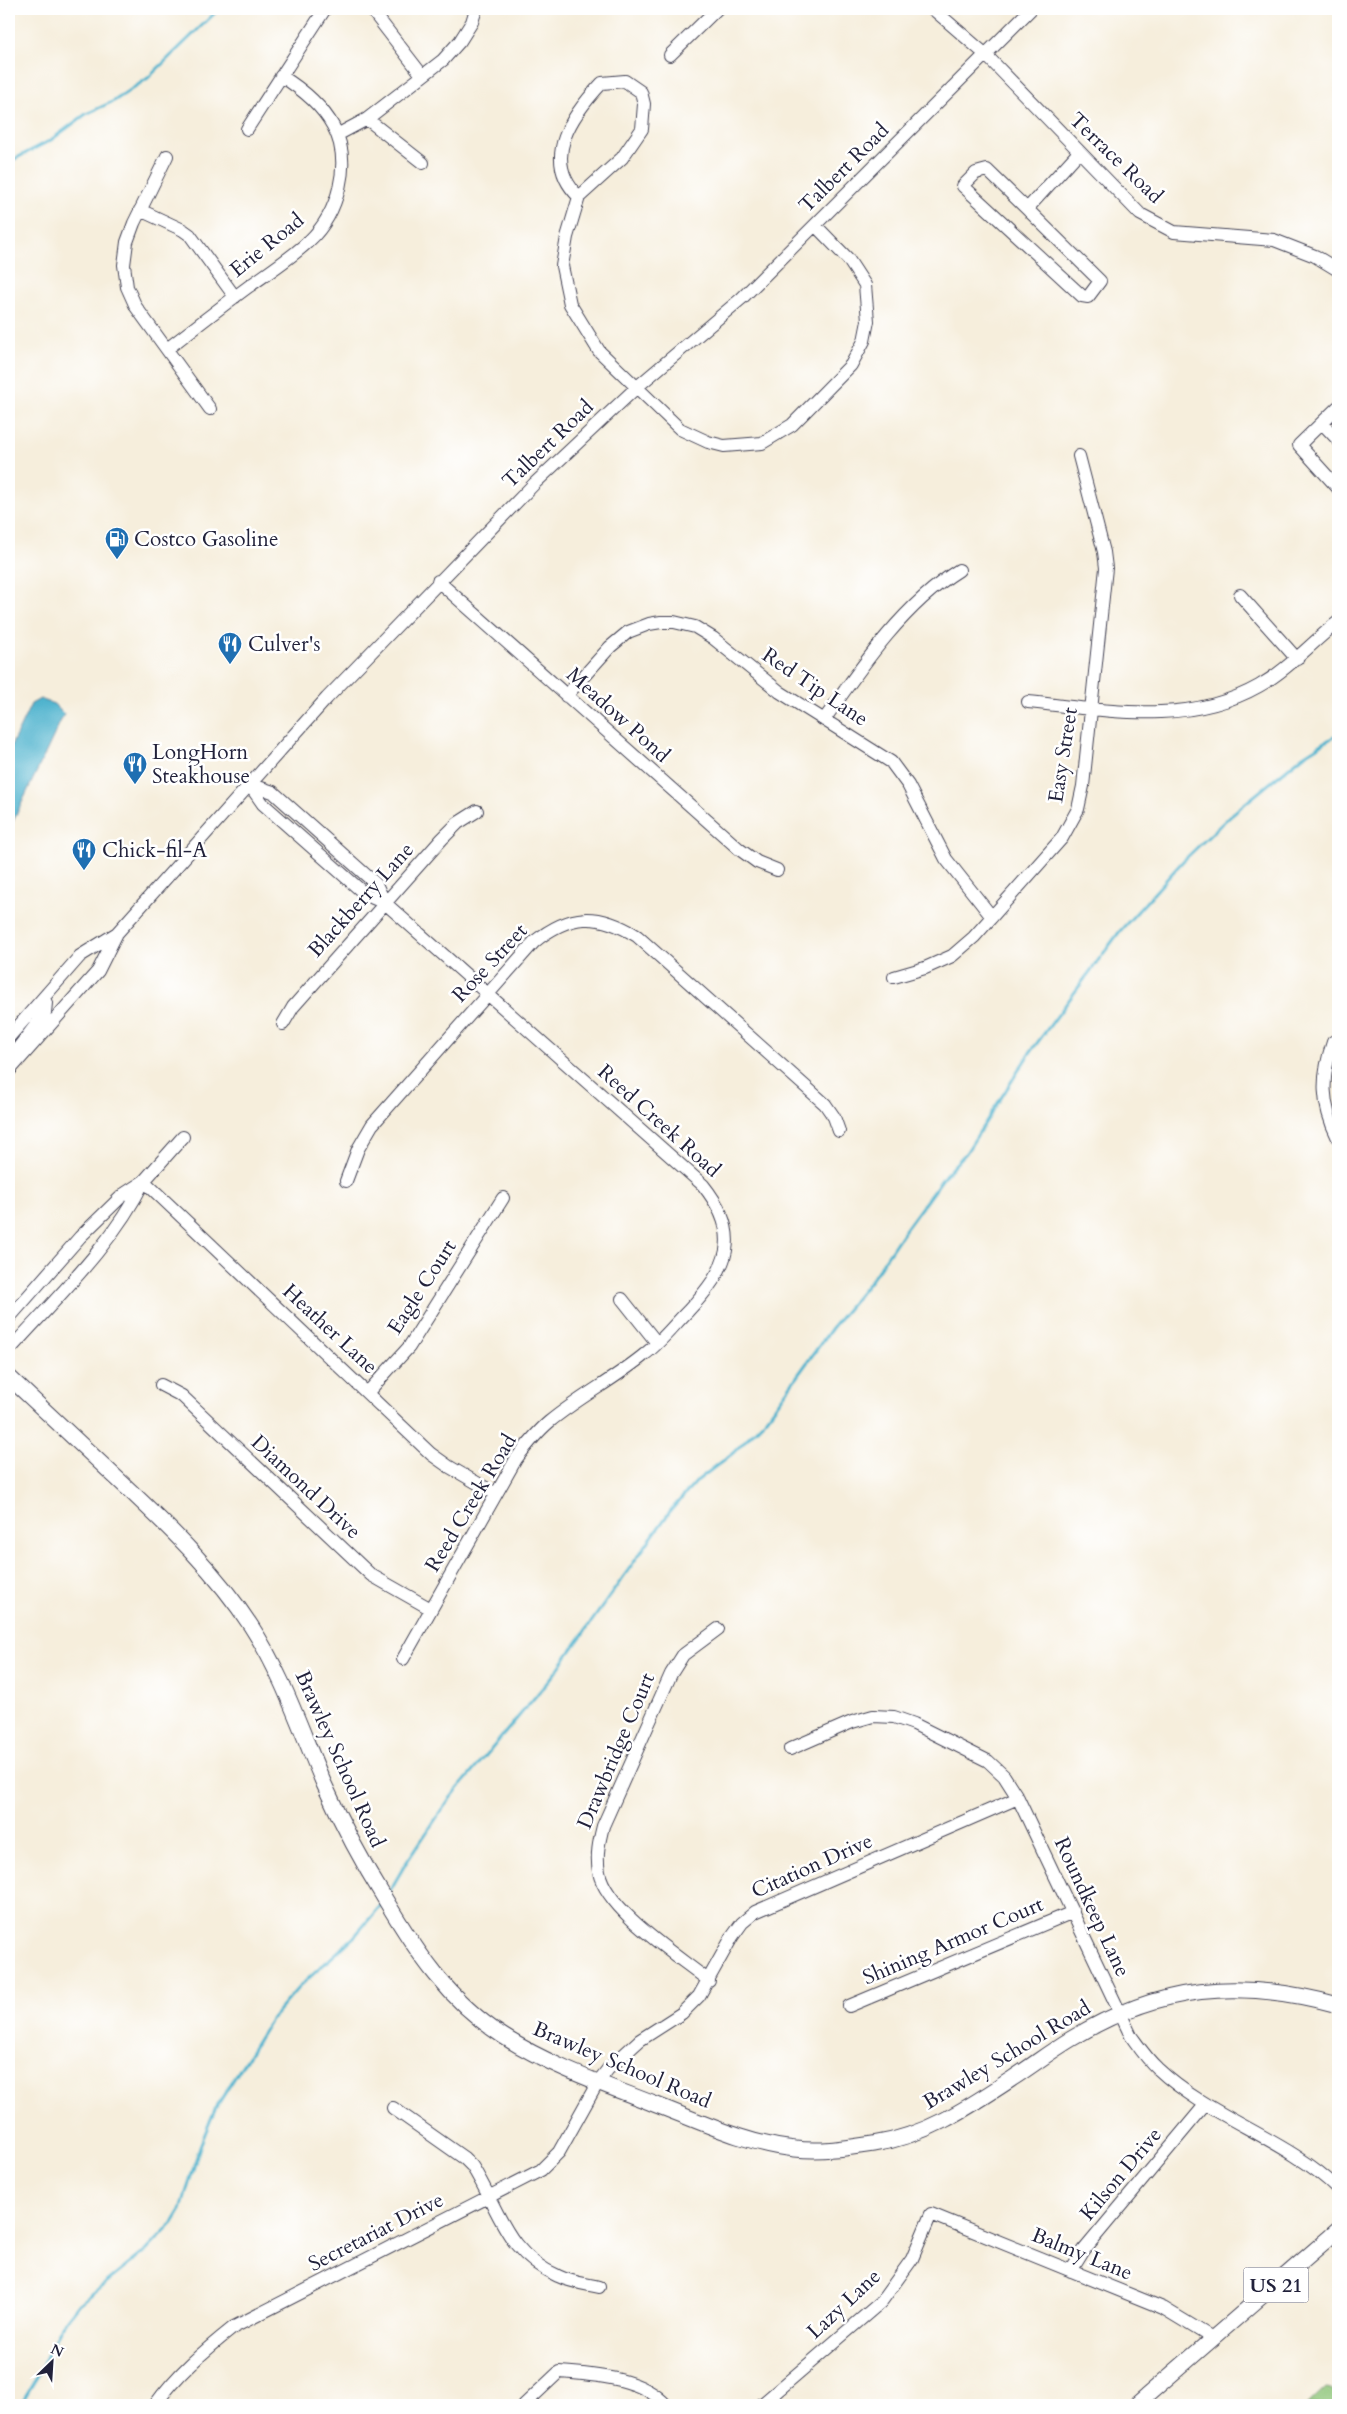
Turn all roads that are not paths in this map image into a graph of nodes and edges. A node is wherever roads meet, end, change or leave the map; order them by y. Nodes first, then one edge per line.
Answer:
1 (325, 9) edge
2 (371, 9) edge
3 (476, 9) edge
4 (718, 9) edge
5 (933, 9) edge
6 (1031, 9) edge
7 (985, 54) junction
8 (670, 56) dead end
9 (422, 75) junction
10 (281, 76) junction
11 (367, 119) junction
12 (247, 129) dead end
13 (337, 135) junction
14 (1079, 152) junction
15 (167, 156) dead end
16 (424, 163) dead end
17 (580, 197) junction
18 (1027, 209) junction
19 (140, 210) junction
20 (815, 225) junction
21 (1338, 270) edge
22 (235, 296) junction
23 (167, 350) junction
24 (637, 387) junction
25 (1338, 407) edge
26 (210, 409) dead end
27 (1322, 423) junction
28 (1338, 440) edge
29 (1079, 456) dead end
30 (1338, 488) edge
31 (959, 570) dead end
32 (438, 581) junction
33 (1240, 595) dead end
34 (1338, 622) edge
35 (1297, 659) junction
36 (566, 696) junction
37 (1028, 702) dead end
38 (1091, 708) junction
39 (824, 720) junction
40 (249, 784) junction
41 (477, 811) dead end
42 (777, 870) dead end
43 (385, 903) junction
44 (992, 917) junction
45 (117, 933) junction
46 (894, 977) dead end
47 (488, 994) junction
48 (44, 998) junction
49 (283, 1024) dead end
50 (9, 1037) edge
51 (1338, 1039) edge
52 (9, 1060) edge
53 (9, 1071) edge
54 (839, 1131) dead end
55 (183, 1137) dead end
56 (1338, 1138) edge
57 (144, 1181) junction
58 (346, 1181) dead end
59 (503, 1198) dead end
60 (622, 1300) dead end
61 (9, 1318) edge
62 (658, 1343) junction
63 (9, 1348) edge
64 (9, 1377) edge
65 (161, 1384) dead end
66 (368, 1392) junction
67 (496, 1494) junction
68 (431, 1609) junction
69 (718, 1629) dead end
70 (403, 1659) dead end
71 (790, 1749) dead end
72 (1018, 1798) junction
73 (1073, 1912) junction
74 (709, 1981) junction
75 (1338, 2005) edge
76 (849, 2006) dead end
77 (1120, 2013) junction
78 (598, 2082) junction
79 (1205, 2105) junction
80 (393, 2108) dead end
81 (1338, 2189) edge
82 (489, 2198) junction
83 (931, 2214) joint
84 (1338, 2230) edge
85 (1072, 2271) junction
86 (599, 2287) dead end
87 (1214, 2339) junction
88 (155, 2405) edge
89 (524, 2405) edge
90 (666, 2405) edge
91 (761, 2405) edge
92 (1136, 2405) edge

1 - 10 street
2 - 9 street
3 - 9 street
4 - 8 street
5 - 7 street, Terrace Road
6 - 7 street, Talbert Road
7 - 14 street, Terrace Road
7 - 20 street, Talbert Road
9 - 11 street
10 - 12 street
10 - 13 street, Erie Road
11 - 13 street
11 - 16 street
13 - 22 street, Erie Road
14 - 18 street
14 - 21 street, Terrace Road
15 - 19 street
17 - 17 street
17 - 24 street
18 - 18 street
19 - 22 street
19 - 23 street
20 - 24 street, Talbert Road
20 - 24 street
22 - 23 street, Erie Road
23 - 26 street
24 - 32 street, Talbert Road
25 - 27 street
27 - 28 street
27 - 30 street
29 - 38 street, Easy Street
31 - 39 street
32 - 36 street, Meadow Pond
32 - 40 street, Talbert Road
33 - 35 street
34 - 35 street
35 - 38 street
36 - 39 street, Red Tip Lane
36 - 42 street, Meadow Pond
37 - 38 street
38 - 44 street, Easy Street
39 - 44 street, Red Tip Lane
40 - 43 street, Reed Creek Road
40 - 45 street, Talbert Road
41 - 43 street, Blackberry Lane
43 - 47 street, Reed Creek Road
43 - 49 street, Blackberry Lane
44 - 46 street, Easy Street
45 - 48 street, Talbert Road
45 - 53 street, Talbert Road
47 - 54 street, Rose Street
47 - 58 street, Rose Street
47 - 62 street, Reed Creek Road
48 - 50 street, Talbert Road
48 - 52 street
51 - 56 street
55 - 57 street
57 - 61 street
57 - 63 street
57 - 66 street, Heather Lane
59 - 66 street, Eagle Court
60 - 62 street
62 - 67 street, Reed Creek Road
64 - 78 main road, Brawley School Road
65 - 68 street, Diamond Drive
66 - 67 street, Heather Lane
67 - 68 street, Reed Creek Road
68 - 70 street, Reed Creek Road
69 - 74 street, Drawbridge Court
71 - 72 street, Roundkeep Lane
72 - 73 street, Roundkeep Lane
72 - 74 street, Citation Drive
73 - 76 street, Shining Armor Court
73 - 77 street, Roundkeep Lane
74 - 78 street, Citation Drive
75 - 77 main road, Brawley School Road
77 - 78 main road, Brawley School Road
77 - 79 street, Roundkeep Lane
78 - 82 street, Secretariat Drive
79 - 81 street, Roundkeep Lane
79 - 85 street, Kilson Drive
80 - 82 street
82 - 86 street
82 - 88 street, Secretariat Drive
83 - 85 street, Balmy Lane
83 - 91 street, Lazy Lane
84 - 87 main road, US 21
85 - 87 street, Balmy Lane
87 - 92 main road, US 21
89 - 90 street

